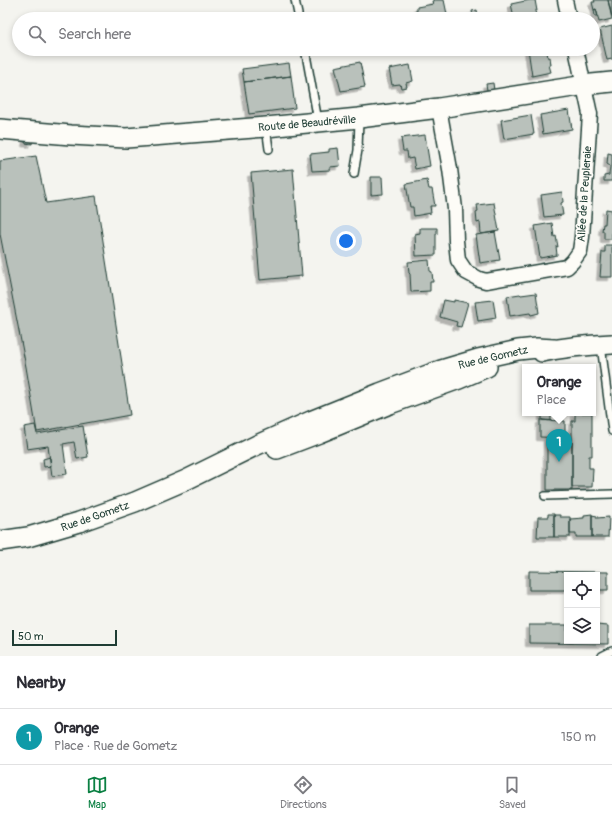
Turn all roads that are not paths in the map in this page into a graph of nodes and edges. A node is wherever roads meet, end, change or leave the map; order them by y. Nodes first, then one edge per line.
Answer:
1 (295, 0) edge
2 (565, 0) edge
3 (298, 12) edge
4 (568, 12) edge
5 (306, 56) edge
6 (577, 56) edge
7 (612, 82) edge
8 (583, 86) junction
9 (439, 108) junction
10 (359, 118) junction
11 (318, 122) junction
12 (266, 127) junction
13 (0, 128) edge
14 (269, 149) dead end
15 (354, 174) dead end
16 (606, 344) edge
17 (612, 431) edge
18 (612, 494) edge
19 (544, 496) dead end
20 (0, 541) edge
21 (612, 651) edge
22 (602, 656) edge

1 - 3 lane
2 - 4 street
5 - 11 lane
6 - 8 street, Allée de la Peupleraie
7 - 8 main road, Route de Beaudréville
8 - 9 main road, Route de Beaudréville
8 - 9 street, Allée de la Peupleraie
9 - 10 main road, Route de Beaudréville
10 - 11 main road, Route de Beaudréville
10 - 15 lane
11 - 12 main road, Route de Beaudréville
12 - 13 main road, Route de Beaudréville
12 - 14 lane
16 - 17 lane
16 - 20 main road, Rue de Gometz
18 - 19 lane
21 - 22 lane

